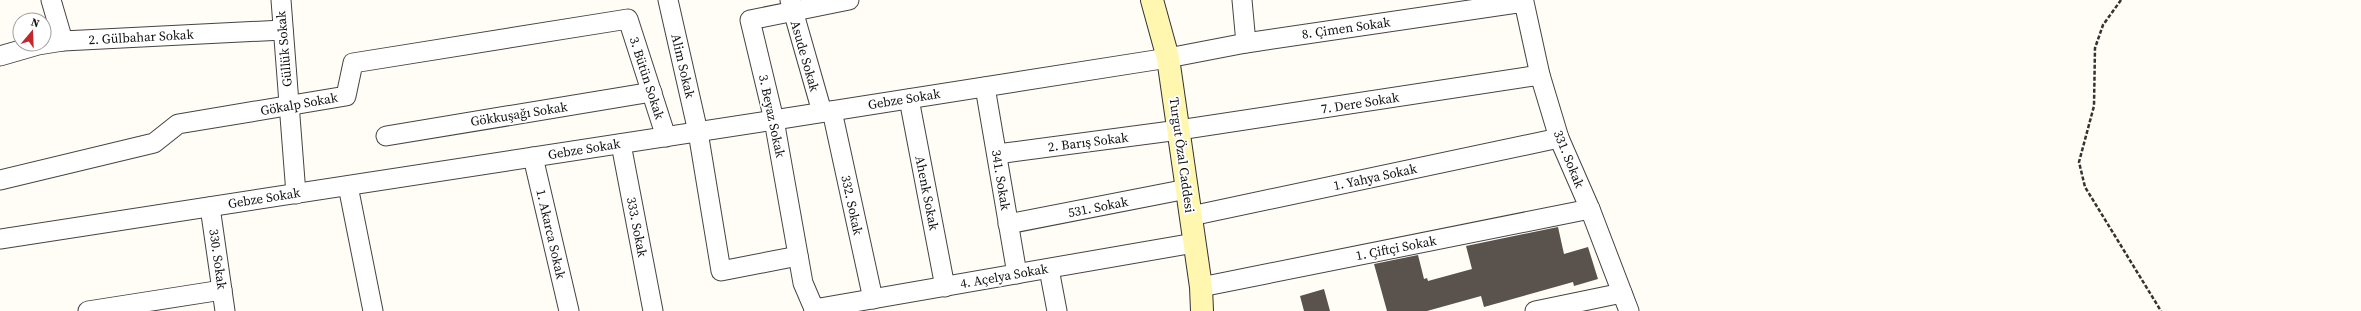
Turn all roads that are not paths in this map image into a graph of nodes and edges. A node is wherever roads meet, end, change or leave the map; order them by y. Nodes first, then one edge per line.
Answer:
1 (51, 0) edge
2 (280, 0) edge
3 (668, 0) edge
4 (849, 0) edge
5 (1152, 0) edge
6 (1242, 0) edge
7 (1524, 2) joint
8 (791, 6) edge
9 (628, 19) joint
10 (283, 30) junction
11 (63, 41) junction
12 (1246, 43) junction
13 (0, 56) edge
14 (1168, 58) junction
15 (1540, 75) junction
16 (985, 87) junction
17 (652, 92) junction
18 (909, 98) junction
19 (289, 106) junction
20 (827, 112) junction
21 (774, 120) junction
22 (1179, 130) junction
23 (698, 132) junction
24 (386, 136) dead end
25 (666, 137) junction
26 (1559, 138) junction
27 (621, 144) junction
28 (997, 154) junction
29 (533, 157) junction
30 (0, 180) edge
31 (348, 186) junction
32 (1187, 189) junction
33 (296, 194) junction
34 (210, 207) junction
35 (1590, 210) junction
36 (1190, 216) junction
37 (1008, 224) junction
38 (0, 239) edge
39 (1194, 243) junction
40 (798, 256) junction
41 (1049, 269) junction
42 (1017, 274) junction
43 (945, 287) junction
44 (1201, 287) junction
45 (222, 290) junction
46 (1622, 293) junction
47 (873, 299) junction
48 (814, 310) edge
49 (88, 311) edge
50 (225, 311) edge
51 (373, 311) edge
52 (569, 311) edge
53 (653, 311) edge
54 (1057, 311) edge
55 (1202, 311) edge
56 (1535, 311) edge
57 (1629, 311) edge

1 - 11 street
2 - 10 street, Güllük Sokak
3 - 23 street, Alim Sokak
4 - 8 street, 3. Beyaz Sokak
5 - 14 street, Turgut Özal Caddesi
6 - 12 street
7 - 12 street, 8. Çimen Sokak
7 - 15 street, 331. Sokak
8 - 20 street, Asude Sokak
8 - 21 street, 3. Beyaz Sokak
9 - 17 street, 3. Bütün Sokak
9 - 19 street, Gökalp Sokak
10 - 11 street, 2. Gülbahar Sokak
10 - 19 street, Güllük Sokak
11 - 13 street, 2. Gülbahar Sokak
12 - 14 street, 8. Çimen Sokak
14 - 16 street, Gebze Sokak
14 - 22 street, Turgut Özal Caddesi
15 - 22 street, 7. Dere Sokak
15 - 26 street, 331. Sokak
16 - 18 street, Gebze Sokak
16 - 28 street, 341. Sokak
17 - 24 street, Gökkuşağı Sokak
17 - 25 street, 3. Bütün Sokak
18 - 20 street, Gebze Sokak
18 - 43 street, Ahenk Sokak
19 - 30 street, Gökalp Sokak
19 - 33 street, Güllük Sokak
20 - 21 street, Gebze Sokak
20 - 47 street, 332. Sokak
21 - 23 street, Gebze Sokak
21 - 40 street, 3. Beyaz Sokak
22 - 28 street, 2. Barış Sokak
22 - 32 street, Turgut Özal Caddesi
23 - 25 street, Gebze Sokak
23 - 40 street, Alim Sokak
25 - 27 street, Gebze Sokak
26 - 35 street, 331. Sokak
26 - 36 street, 1. Yahya Sokak
27 - 29 street, Gebze Sokak
27 - 53 street, 333. Sokak
28 - 37 street, 341. Sokak
29 - 31 street, Gebze Sokak
29 - 52 street, 1. Akarca Sokak
31 - 33 street, Gebze Sokak
31 - 51 street
32 - 36 street, Turgut Özal Caddesi
32 - 37 street, 531. Sokak
33 - 34 street, Gebze Sokak
34 - 38 street, Gebze Sokak
34 - 45 street, 330. Sokak
35 - 44 street, 1. Çiftçi Sokak
35 - 46 street, 331. Sokak
36 - 39 street, Turgut Özal Caddesi
37 - 42 street, 341. Sokak
39 - 41 street, 4. Açelya Sokak
39 - 44 street, Turgut Özal Caddesi
40 - 48 street, 3. Beyaz Sokak
41 - 42 street, 4. Açelya Sokak
41 - 54 street
42 - 43 street, 4. Açelya Sokak
43 - 47 street, 4. Açelya Sokak
44 - 55 street, Turgut Özal Caddesi
45 - 49 street
45 - 50 street, 330. Sokak
46 - 56 street
46 - 57 street, 331. Sokak
47 - 48 street, 4. Açelya Sokak

